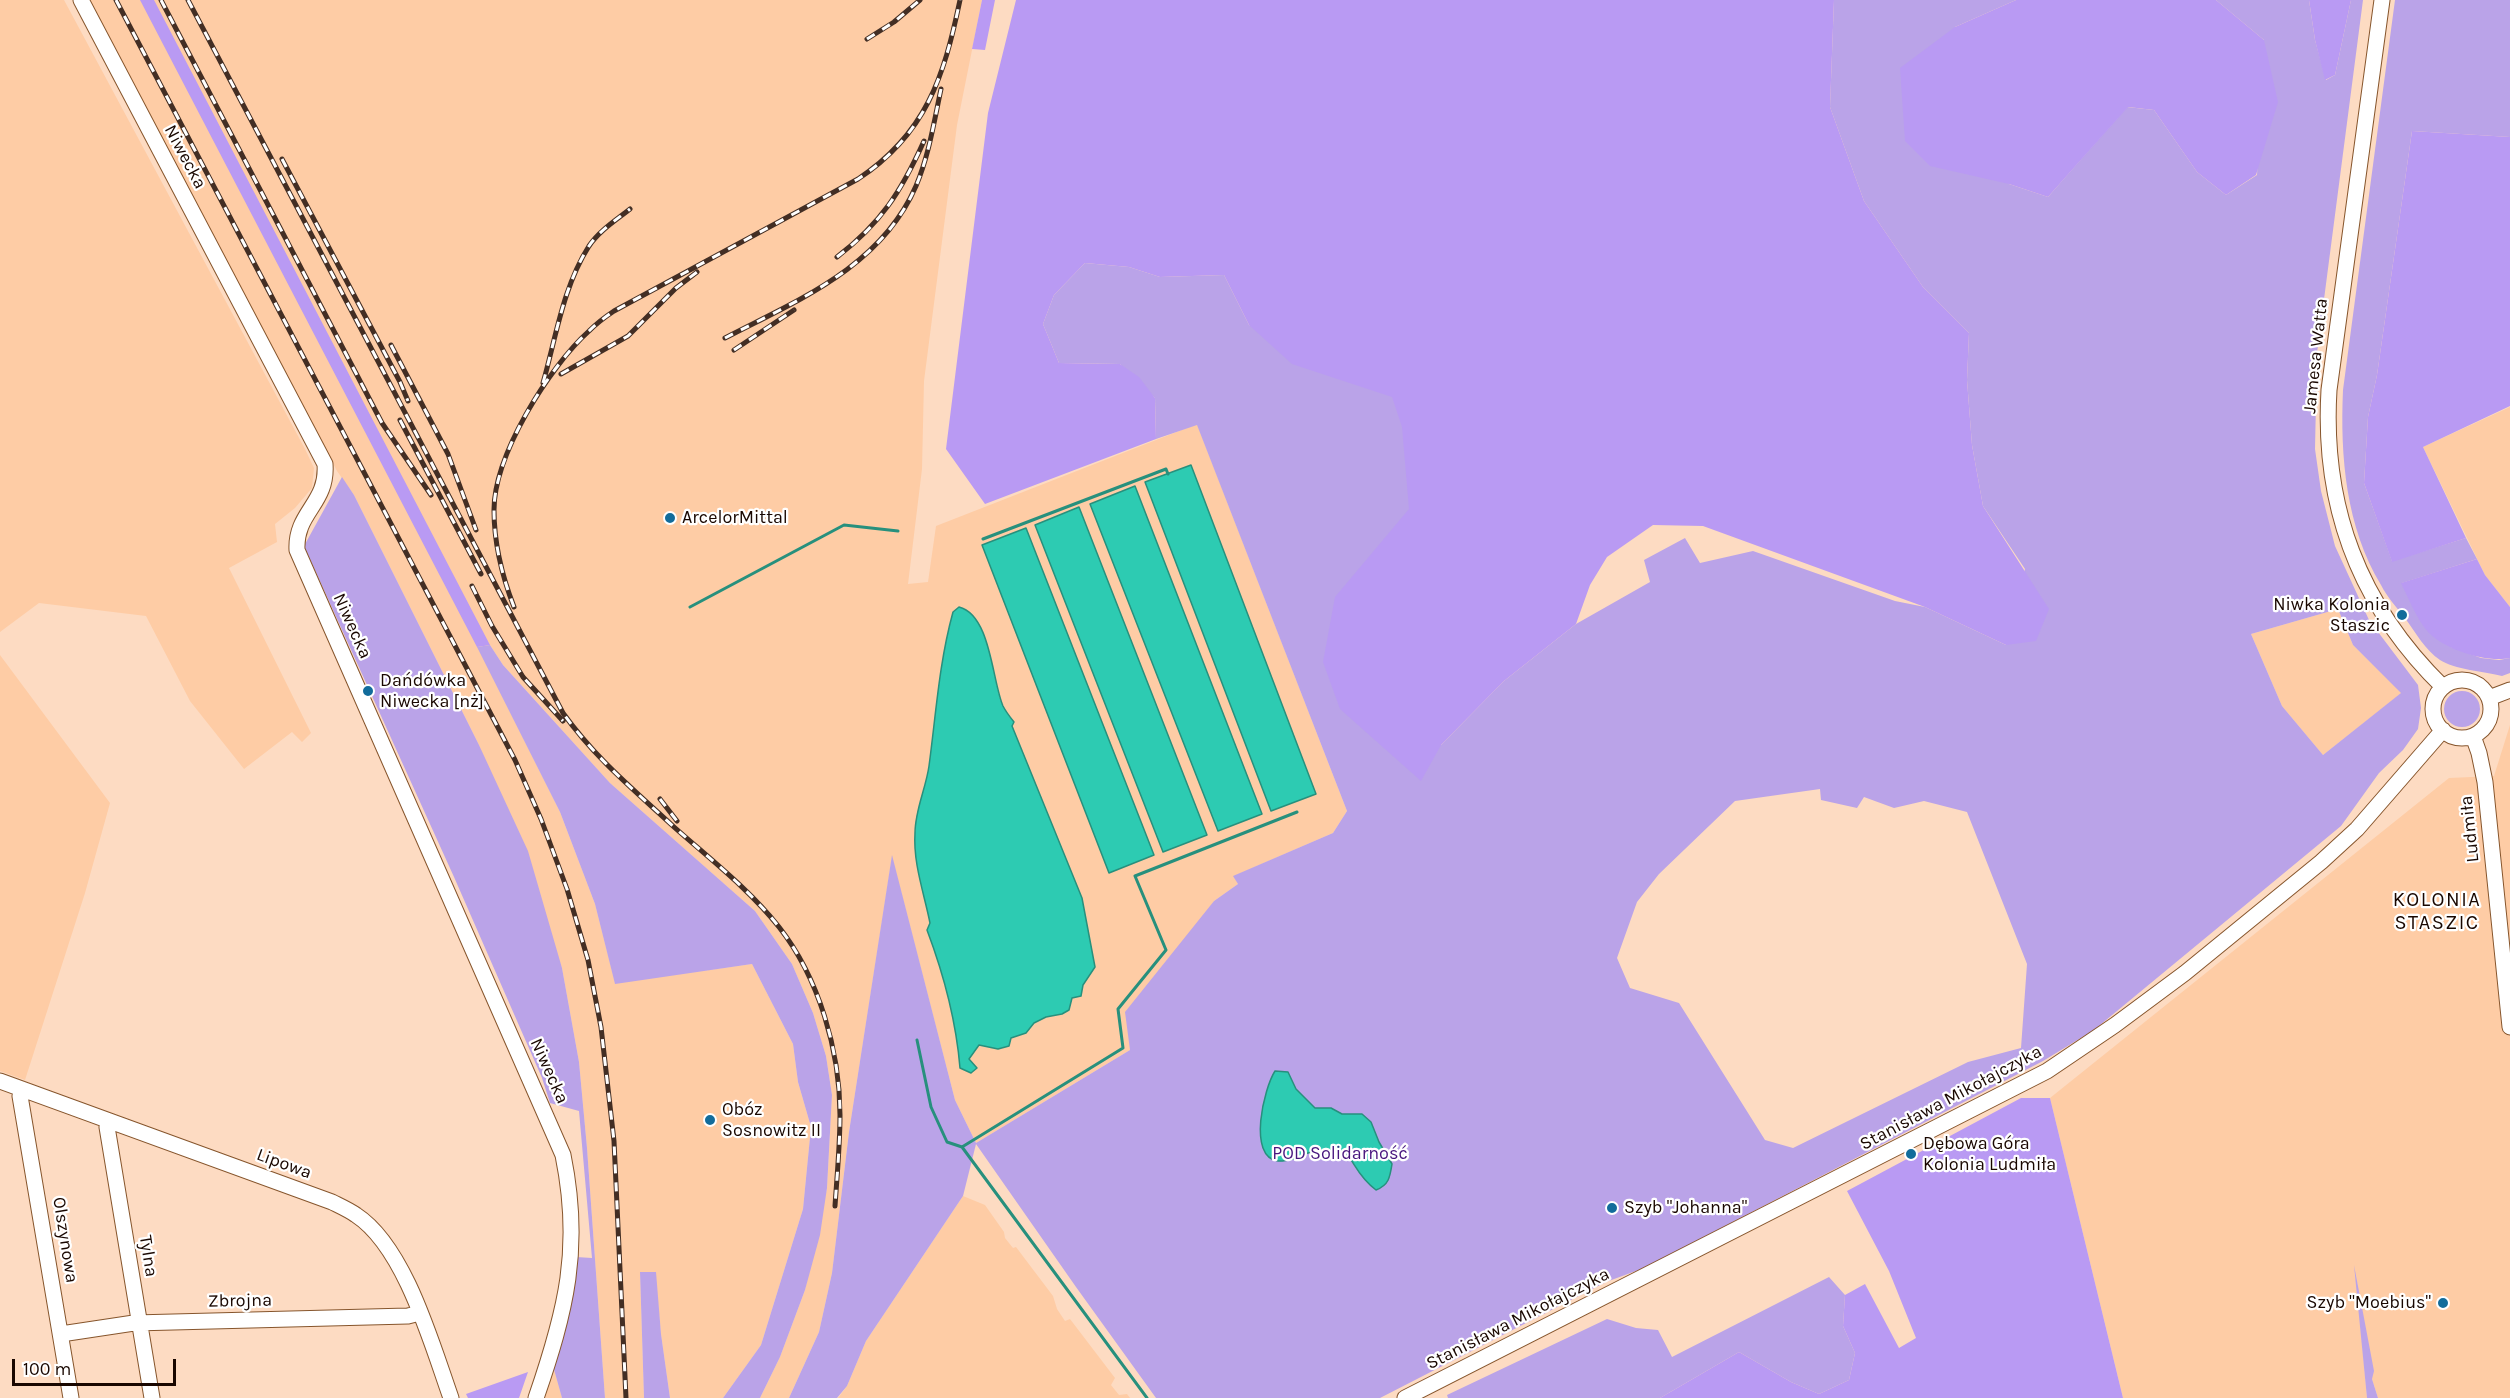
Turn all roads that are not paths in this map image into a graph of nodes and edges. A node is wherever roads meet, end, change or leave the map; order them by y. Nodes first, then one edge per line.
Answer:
1 (81, 0) edge
2 (2382, 0) edge
3 (2443, 687) junction
4 (2510, 690) edge
5 (2489, 698) junction
6 (2443, 730) junction
7 (2473, 736) junction
8 (2510, 1027) edge
9 (0, 1082) edge
10 (22, 1089) junction
11 (109, 1121) junction
12 (420, 1313) junction
13 (139, 1323) junction
14 (60, 1334) junction
15 (71, 1398) edge
16 (152, 1398) edge
17 (451, 1398) edge
18 (536, 1398) edge
19 (1405, 1398) edge

1 - 18 street, Niwecka
2 - 3 street, Jamesa Watta
3 - 5 street
3 - 6 street
4 - 5 street
5 - 7 street
6 - 7 street
6 - 19 street, Stanisława Mikołajczyka
7 - 8 street, Ludmiła
9 - 10 street, Lipowa
10 - 11 street, Lipowa
10 - 14 street, Olszynowa
11 - 12 street, Lipowa
11 - 13 street, Tylna
12 - 13 street, Zbrojna
12 - 17 street, Lipowa
13 - 14 street, Zbrojna
13 - 16 street, Tylna
14 - 15 street, Olszynowa

